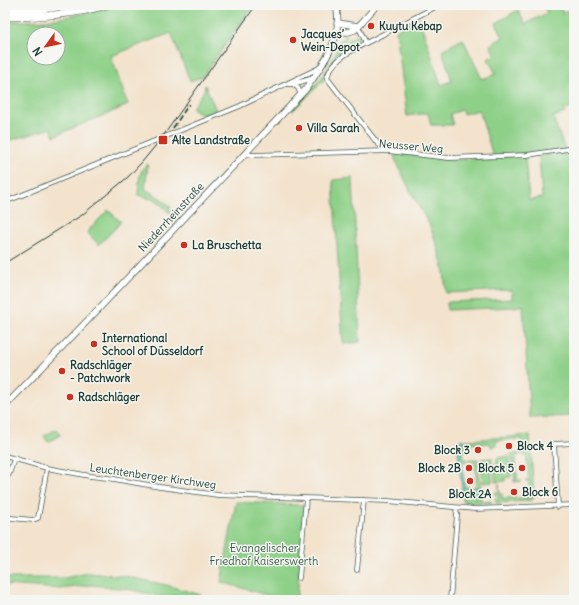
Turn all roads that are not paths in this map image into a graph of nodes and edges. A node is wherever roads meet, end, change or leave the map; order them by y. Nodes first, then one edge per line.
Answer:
1 (72, 5) edge
2 (107, 5) edge
3 (336, 5) edge
4 (377, 5) edge
5 (439, 5) edge
6 (5, 10) edge
7 (5, 17) edge
8 (337, 23) junction
9 (358, 26) junction
10 (337, 32) junction
11 (366, 43) junction
12 (322, 68) junction
13 (314, 78) junction
14 (285, 84) junction
15 (293, 84) junction
16 (301, 95) junction
17 (574, 148) edge
18 (388, 151) junction
19 (246, 154) junction
20 (5, 202) edge
21 (5, 406) edge
22 (574, 443) edge
23 (5, 456) edge
24 (14, 459) junction
25 (47, 468) junction
26 (5, 480) edge
27 (306, 499) junction
28 (364, 500) junction
29 (574, 505) edge
30 (558, 506) junction
31 (456, 508) junction
32 (11, 518) dead end
33 (357, 570) dead end
34 (298, 578) dead end
35 (450, 600) edge

1 - 6 highway
2 - 7 highway
3 - 8 main road, Niederrheinstraße
4 - 9 main road
5 - 11 street
8 - 9 main road
8 - 10 main road, Niederrheinstraße
9 - 10 main road
9 - 11 street
10 - 12 main road, Niederrheinstraße
11 - 18 street
12 - 13 main road, Niederrheinstraße
12 - 14 street
13 - 15 street
13 - 16 main road, Niederrheinstraße
14 - 15 street
14 - 20 street
15 - 16 street
16 - 19 main road, Niederrheinstraße
17 - 18 street, Neusser Weg
18 - 19 street, Neusser Weg
19 - 21 main road, Niederrheinstraße
22 - 30 street
23 - 24 street, Leuchtenberger Kirchweg
24 - 25 street, Leuchtenberger Kirchweg
24 - 26 street
25 - 27 street, Leuchtenberger Kirchweg
25 - 32 street
27 - 28 street, Leuchtenberger Kirchweg
27 - 34 street
28 - 31 street, Leuchtenberger Kirchweg
28 - 33 street
29 - 30 street, Leuchtenberger Kirchweg
30 - 31 street, Leuchtenberger Kirchweg
31 - 35 street

